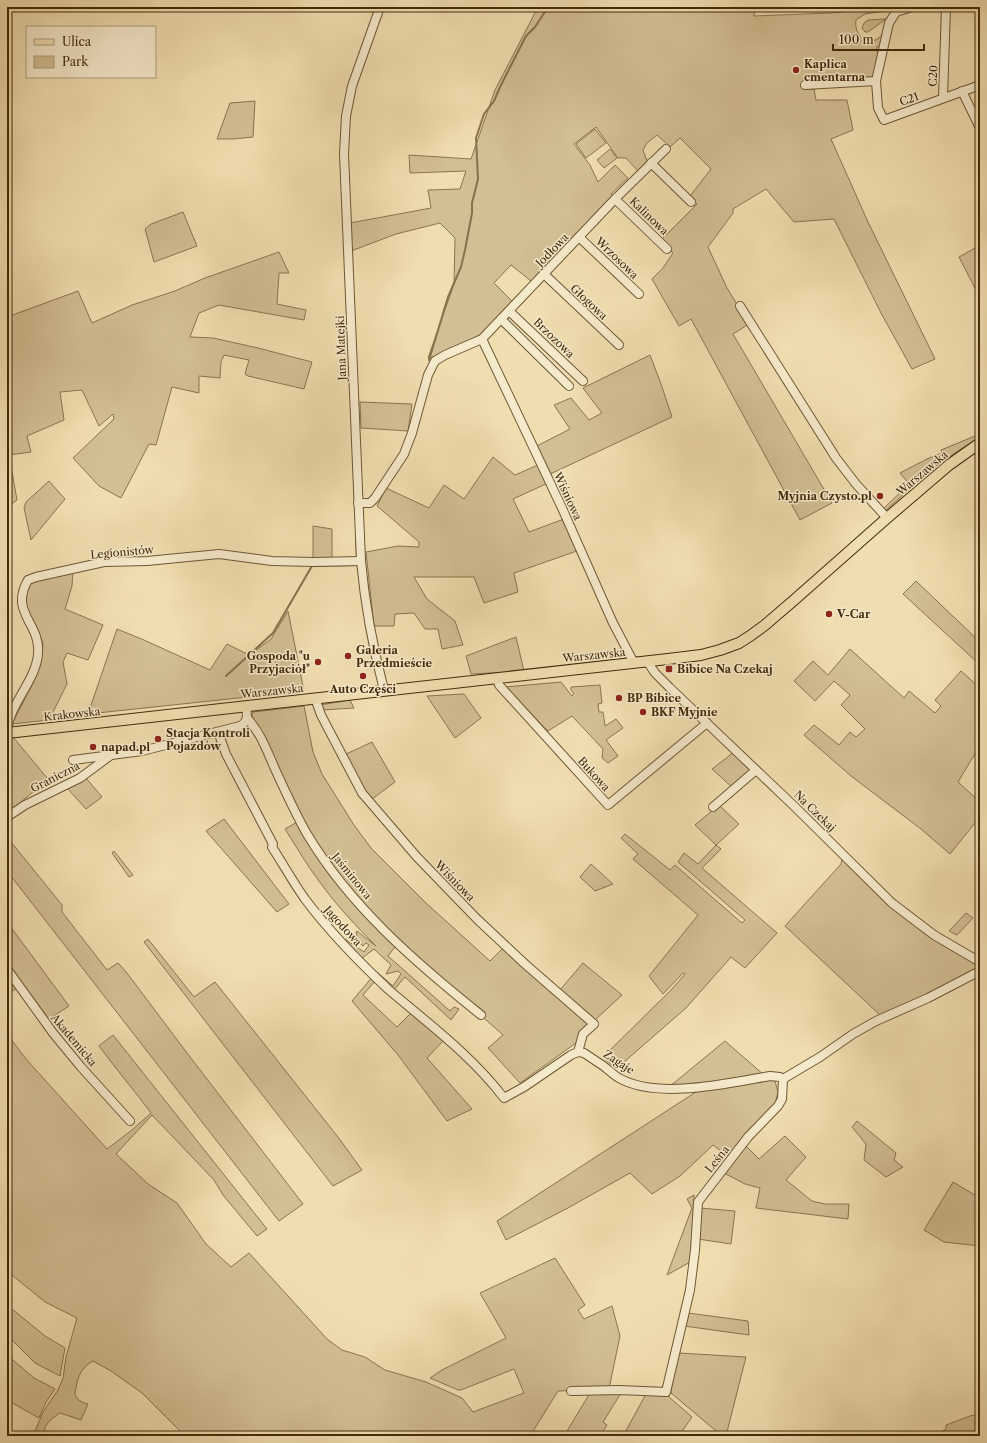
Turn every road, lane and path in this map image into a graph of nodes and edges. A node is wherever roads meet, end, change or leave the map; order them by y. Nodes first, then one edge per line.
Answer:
1 (380, 7) edge
2 (912, 7) edge
3 (946, 7) edge
4 (897, 10) edge
5 (876, 81) junction
6 (804, 85) dead end
7 (980, 85) edge
8 (962, 91) junction
9 (943, 98) junction
10 (980, 128) edge
11 (666, 148) dead end
12 (651, 163) junction
13 (615, 199) junction
14 (692, 202) dead end
15 (579, 237) junction
16 (667, 249) dead end
17 (544, 274) junction
18 (639, 294) dead end
19 (740, 306) dead end
20 (509, 311) junction
21 (501, 319) junction
22 (482, 339) junction
23 (619, 345) dead end
24 (584, 382) dead end
25 (569, 386) dead end
26 (979, 445) edge
27 (358, 503) junction
28 (887, 518) junction
29 (360, 561) junction
30 (647, 661) junction
31 (634, 663) junction
32 (497, 678) junction
33 (384, 690) junction
34 (315, 698) junction
35 (246, 706) junction
36 (139, 718) joint
37 (247, 718) junction
38 (707, 723) junction
39 (218, 732) junction
40 (8, 733) edge
41 (112, 755) junction
42 (73, 760) dead end
43 (756, 770) junction
44 (713, 807) dead end
45 (7, 817) edge
46 (980, 962) edge
47 (7, 969) edge
48 (980, 971) edge
49 (481, 1015) dead end
50 (578, 1052) junction
51 (783, 1079) junction
52 (130, 1121) dead end
53 (571, 1391) dead end

1 - 27 street, Jana Matejki
2 - 4 street
3 - 9 street, C20
4 - 5 street
5 - 6 street
5 - 9 street, C21
7 - 8 street, C21
8 - 9 street, C21
8 - 10 street
11 - 12 street, Jodłowa
12 - 13 street, Jodłowa
12 - 14 street
13 - 15 street, Jodłowa
13 - 16 street, Kalinowa
15 - 17 street, Jodłowa
15 - 18 street, Wrzosowa
17 - 20 street, Jodłowa
17 - 23 street, Głogowa
19 - 28 street
20 - 21 street, Jodłowa
20 - 24 street, Brzozowa
21 - 22 street, Jodłowa
21 - 25 street
22 - 27 street, Jodłowa
22 - 31 street, Wiśniowa
26 - 28 main road, Warszawska
27 - 29 street, Jana Matejki
28 - 30 main road, Warszawska
29 - 33 street, Jana Matejki
29 - 40 street, Legionistów
30 - 31 main road, Warszawska
30 - 38 street, Na Czekaj
31 - 32 main road, Warszawska
32 - 33 main road, Warszawska
32 - 38 street, Bukowa
33 - 34 main road, Warszawska
34 - 35 main road, Warszawska
34 - 50 street, Wiśniowa
35 - 36 main road, Warszawska
35 - 37 street
36 - 40 main road, Krakowska
37 - 39 street, Graniczna
37 - 49 street, Jaśminowa
38 - 43 street, Na Czekaj
39 - 41 street, Graniczna
39 - 50 street, Jagodowa
41 - 42 street, Graniczna
41 - 45 street, Graniczna
43 - 44 street
43 - 46 street, Na Czekaj
47 - 52 street, Akademicka
48 - 51 street
50 - 51 street, Zagaje
51 - 53 street, Leśna

